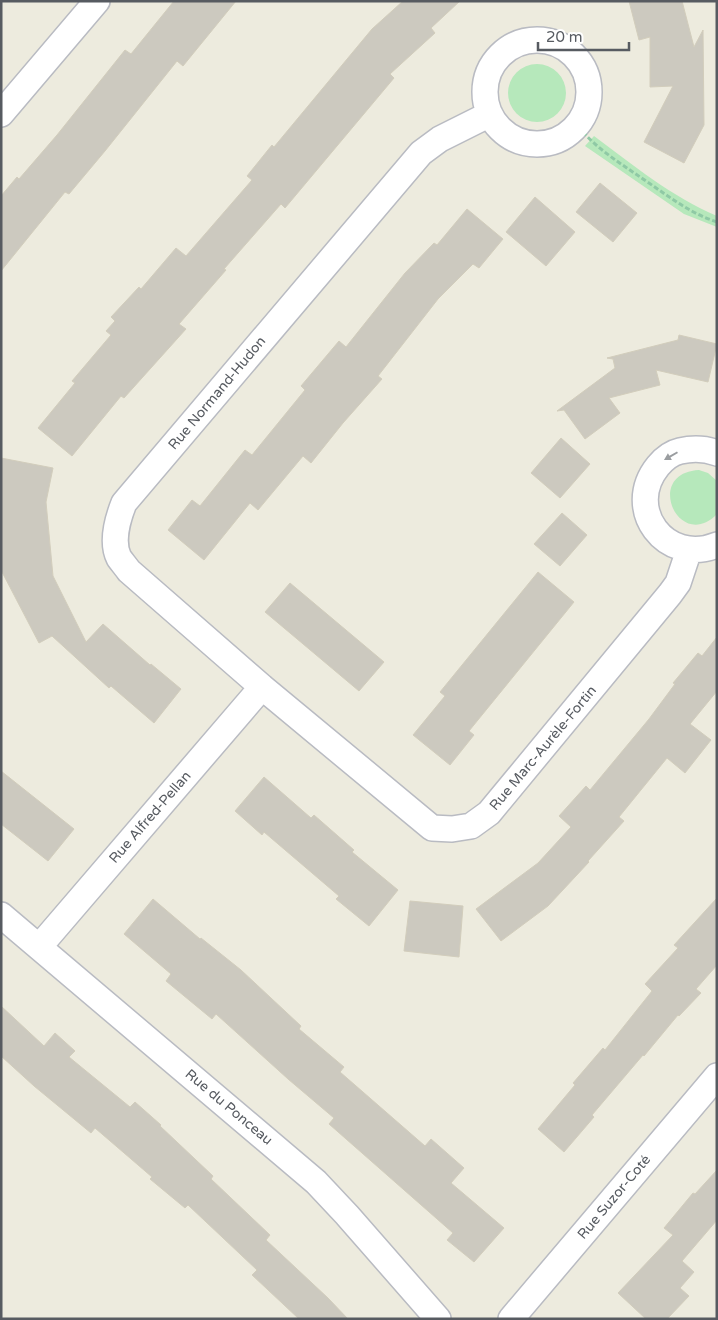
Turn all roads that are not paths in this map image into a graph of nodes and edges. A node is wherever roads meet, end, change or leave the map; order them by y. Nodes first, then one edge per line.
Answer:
1 (97, 1) edge
2 (1, 114) edge
3 (490, 114) junction
4 (717, 453) edge
5 (717, 545) edge
6 (689, 550) junction
7 (262, 687) junction
8 (1, 914) edge
9 (39, 947) junction
10 (717, 1076) edge
11 (438, 1319) edge
12 (511, 1319) edge

1 - 2 street
3 - 3 street
3 - 7 street, Rue Normand-Hudon
4 -> 6 street
5 - 6 street
6 - 7 street, Rue Marc-Aurèle-Fortin
7 - 9 street, Rue Alfred-Pellan
8 - 9 street, Rue du Ponceau
9 - 11 street, Rue du Ponceau
10 - 12 street, Rue Suzor-Coté

